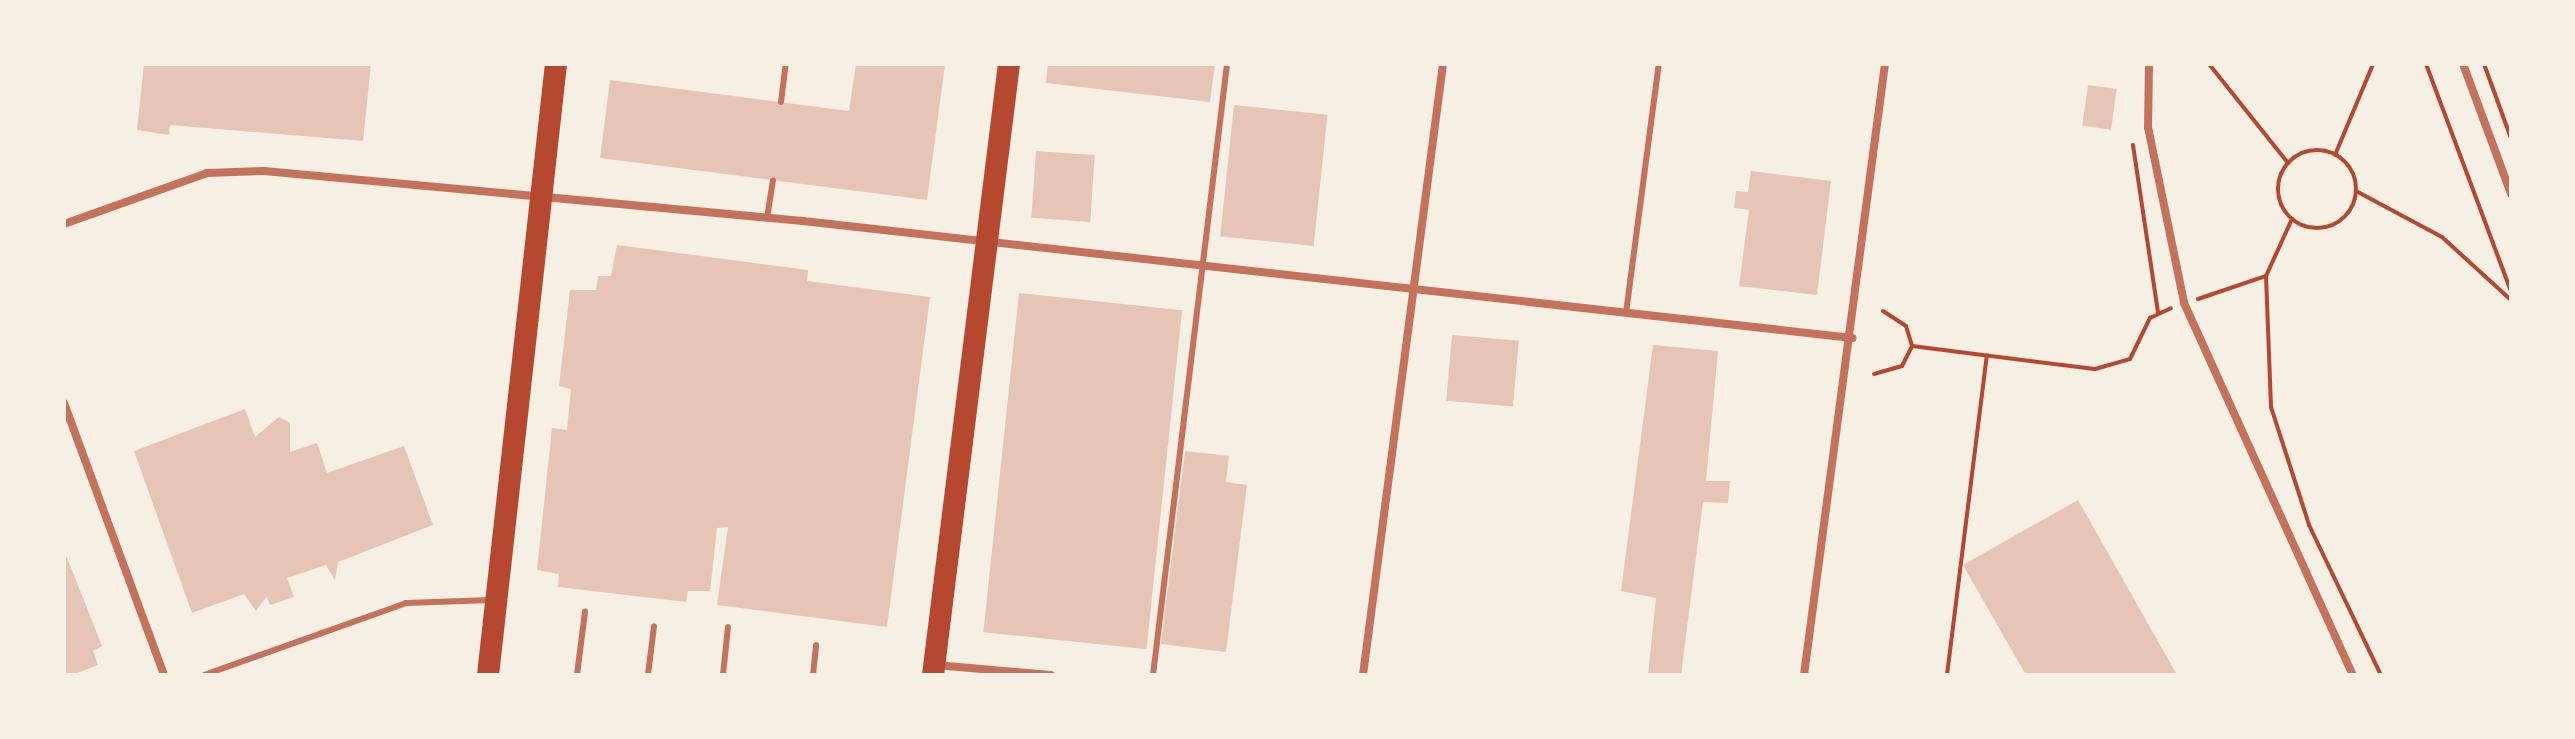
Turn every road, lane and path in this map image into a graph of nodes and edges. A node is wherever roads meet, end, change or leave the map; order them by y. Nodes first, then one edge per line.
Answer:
1 (556, 64) edge
2 (786, 64) edge
3 (1009, 64) edge
4 (1227, 64) edge
5 (1443, 64) edge
6 (1659, 64) edge
7 (1885, 64) edge
8 (2149, 64) edge
9 (2209, 64) edge
10 (2373, 64) edge
11 (2426, 64) edge
12 (2463, 64) edge
13 (2484, 64) edge
14 (781, 102) dead end
15 (2135, 136) dead end
16 (2511, 138) edge
17 (2335, 155) junction
18 (2288, 163) junction
19 (773, 180) dead end
20 (2356, 191) junction
21 (2511, 194) edge
22 (542, 197) junction
23 (767, 218) junction
24 (2292, 219) junction
25 (64, 224) edge
26 (987, 240) junction
27 (1199, 264) junction
28 (2266, 276) junction
29 (1417, 289) junction
30 (2511, 291) edge
31 (2511, 300) edge
32 (2184, 303) junction
33 (1883, 311) dead end
34 (2158, 312) junction
35 (1626, 313) junction
36 (1852, 338) junction
37 (1912, 346) junction
38 (1987, 355) junction
39 (1874, 374) dead end
40 (64, 403) edge
41 (495, 600) junction
42 (585, 612) dead end
43 (654, 626) dead end
44 (728, 627) dead end
45 (816, 645) dead end
46 (934, 670) edge
47 (164, 675) edge
48 (204, 675) edge
49 (488, 675) edge
50 (577, 675) edge
51 (648, 675) edge
52 (723, 675) edge
53 (813, 675) edge
54 (1051, 675) edge
55 (1153, 675) edge
56 (1363, 675) edge
57 (1804, 675) edge
58 (1947, 675) edge
59 (2353, 675) edge
60 (2381, 675) edge

1 - 22 highway
2 - 14 lane
3 - 26 highway
4 - 27 lane
5 - 29 street
6 - 35 lane
7 - 36 street
8 - 32 street
9 - 18 path
10 - 17 path
11 - 30 path
12 - 21 street
13 - 16 path
15 - 34 path
17 - 18 path
17 - 20 path
18 - 24 path
19 - 23 lane
20 - 24 path
20 - 31 path
22 - 23 street
22 - 25 street
22 - 41 highway
23 - 26 street
24 - 28 path
26 - 27 street
26 - 46 highway
27 - 29 street
27 - 55 lane
28 - 32 path
28 - 60 path
29 - 35 street
29 - 56 street
32 - 34 path
32 - 59 street
33 - 37 path
34 - 38 path
35 - 36 street
36 - 57 street
37 - 38 path
37 - 39 path
38 - 58 path
40 - 47 street
41 - 48 lane
41 - 49 highway
42 - 50 lane
43 - 51 lane
44 - 52 lane
45 - 53 lane
46 - 54 street

